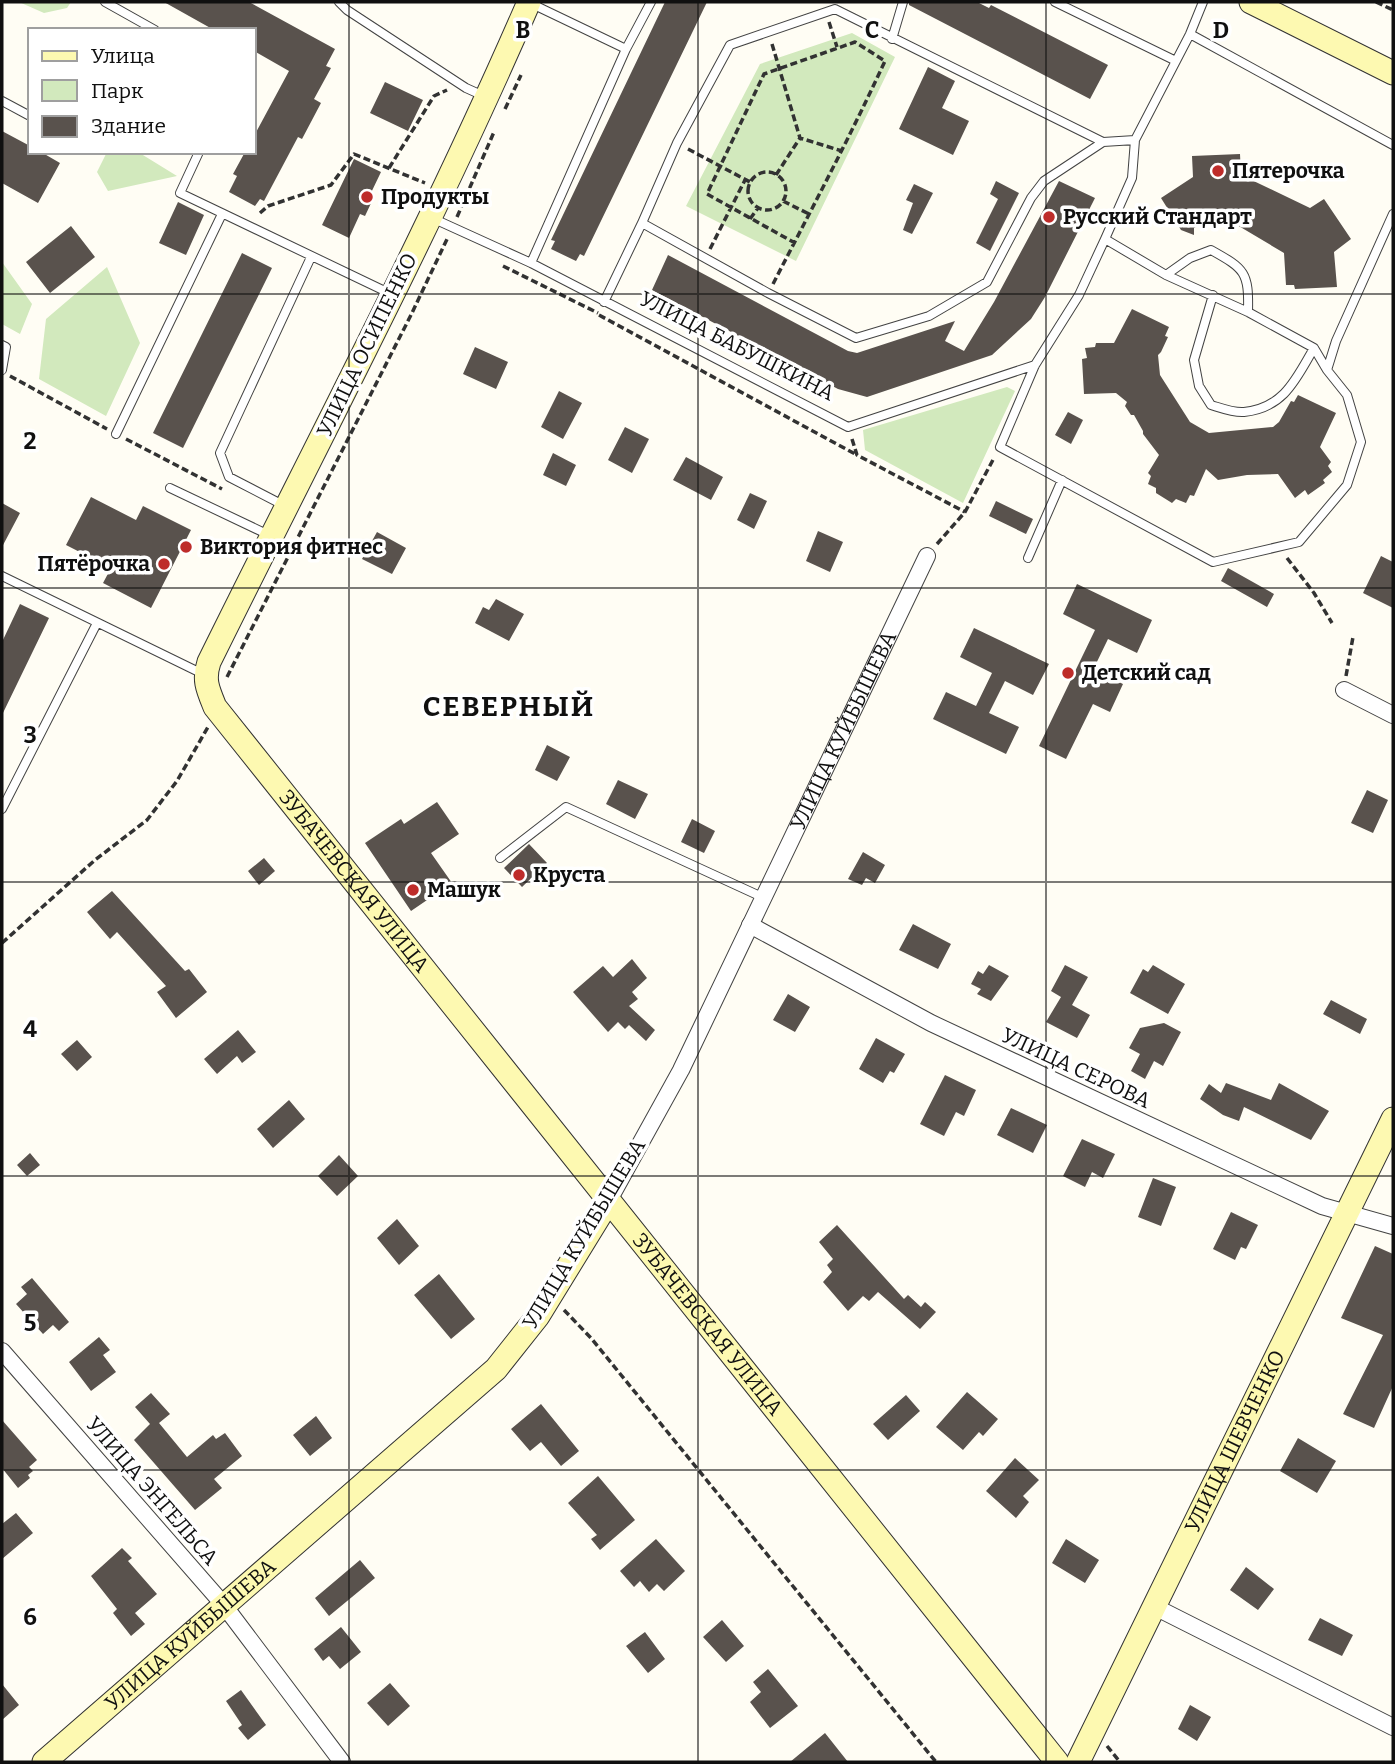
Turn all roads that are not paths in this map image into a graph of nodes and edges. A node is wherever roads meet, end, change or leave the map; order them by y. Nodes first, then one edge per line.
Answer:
1 (104, 2) edge
2 (339, 2) edge
3 (529, 2) edge
4 (651, 2) edge
5 (903, 2) edge
6 (1055, 2) edge
7 (1203, 2) edge
8 (1251, 2) edge
9 (1279, 8) edge
10 (151, 28) edge
11 (1190, 34) junction
12 (892, 39) junction
13 (625, 49) junction
14 (1176, 61) junction
15 (1393, 73) edge
16 (488, 97) junction
17 (2, 101) edge
18 (28, 115) edge
19 (1135, 140) junction
20 (1103, 142) junction
21 (1393, 145) edge
22 (198, 154) edge
23 (222, 214) junction
24 (1393, 214) edge
25 (429, 217) junction
26 (642, 223) junction
27 (1105, 239) junction
28 (311, 257) junction
29 (531, 264) junction
30 (1166, 275) junction
31 (394, 295) junction
32 (1213, 295) junction
33 (604, 302) junction
34 (1248, 312) junction
35 (2, 345) edge
36 (1314, 348) junction
37 (1035, 365) junction
38 (1327, 370) junction
39 (2, 371) edge
40 (116, 434) road end
41 (1062, 480) junction
42 (170, 488) dead end
43 (286, 506) junction
44 (271, 536) junction
45 (927, 556) road end
46 (1028, 558) dead end
47 (2, 576) edge
48 (97, 623) junction
49 (205, 681) junction
50 (1344, 690) road end
51 (1393, 715) edge
52 (2, 809) edge
53 (500, 858) dead end
54 (762, 897) junction
55 (750, 925) junction
56 (1393, 1119) edge
57 (608, 1202) junction
58 (1348, 1213) junction
59 (1393, 1226) edge
60 (2, 1351) edge
61 (223, 1604) junction
62 (1155, 1607) junction
63 (1393, 1727) edge
64 (44, 1762) edge
65 (342, 1762) edge
66 (1057, 1762) edge
67 (1078, 1762) edge

1 - 10 lane
2 - 16 lane
3 - 13 lane
3 - 16 street, УЛИЦА ОСИПЕНКО
4 - 13 lane
5 - 12 lane
6 - 14 lane
7 - 11 lane
8 - 9 street
9 - 15 street
11 - 14 lane
11 - 21 lane
12 - 20 lane
12 - 26 lane
13 - 29 lane
14 - 19 lane
16 - 25 street, УЛИЦА ОСИПЕНКО
17 - 18 lane
19 - 20 lane
19 - 27 lane
20 - 26 lane
22 - 23 lane
23 - 28 lane
23 - 40 lane
24 - 38 lane
25 - 29 lane, УЛИЦА БАБУШКИНА
25 - 31 street, УЛИЦА ОСИПЕНКО
26 - 33 lane
27 - 30 lane
27 - 37 lane
28 - 31 lane
28 - 43 lane
29 - 33 lane, УЛИЦА БАБУШКИНА
30 - 32 lane
30 - 34 lane
31 - 43 street, УЛИЦА ОСИПЕНКО
32 - 34 lane
32 - 36 lane
33 - 37 lane, УЛИЦА БАБУШКИНА
34 - 36 lane
35 - 39 lane
36 - 38 lane
37 - 41 lane
38 - 41 lane
41 - 46 lane
42 - 44 lane
43 - 44 street, УЛИЦА ОСИПЕНКО
44 - 49 street, УЛИЦА ОСИПЕНКО
45 - 54 street, УЛИЦА КУЙБЫШЕВА
47 - 48 lane
48 - 49 lane
48 - 52 lane
49 - 57 street, ЗУБАЧЕВСКАЯ УЛИЦА
50 - 51 street
53 - 54 lane
54 - 55 street, УЛИЦА КУЙБЫШЕВА
55 - 57 street, УЛИЦА КУЙБЫШЕВА
55 - 58 street, УЛИЦА СЕРОВА
56 - 58 street, УЛИЦА ШЕВЧЕНКО
57 - 61 street, УЛИЦА КУЙБЫШЕВА
57 - 66 street, ЗУБАЧЕВСКАЯ УЛИЦА
58 - 59 street, УЛИЦА СЕРОВА
58 - 62 street, УЛИЦА ШЕВЧЕНКО
60 - 61 street, УЛИЦА ЭНГЕЛЬСА
61 - 64 street, УЛИЦА КУЙБЫШЕВА
61 - 65 street, УЛИЦА ЭНГЕЛЬСА
62 - 63 street
62 - 67 street, УЛИЦА ШЕВЧЕНКО

